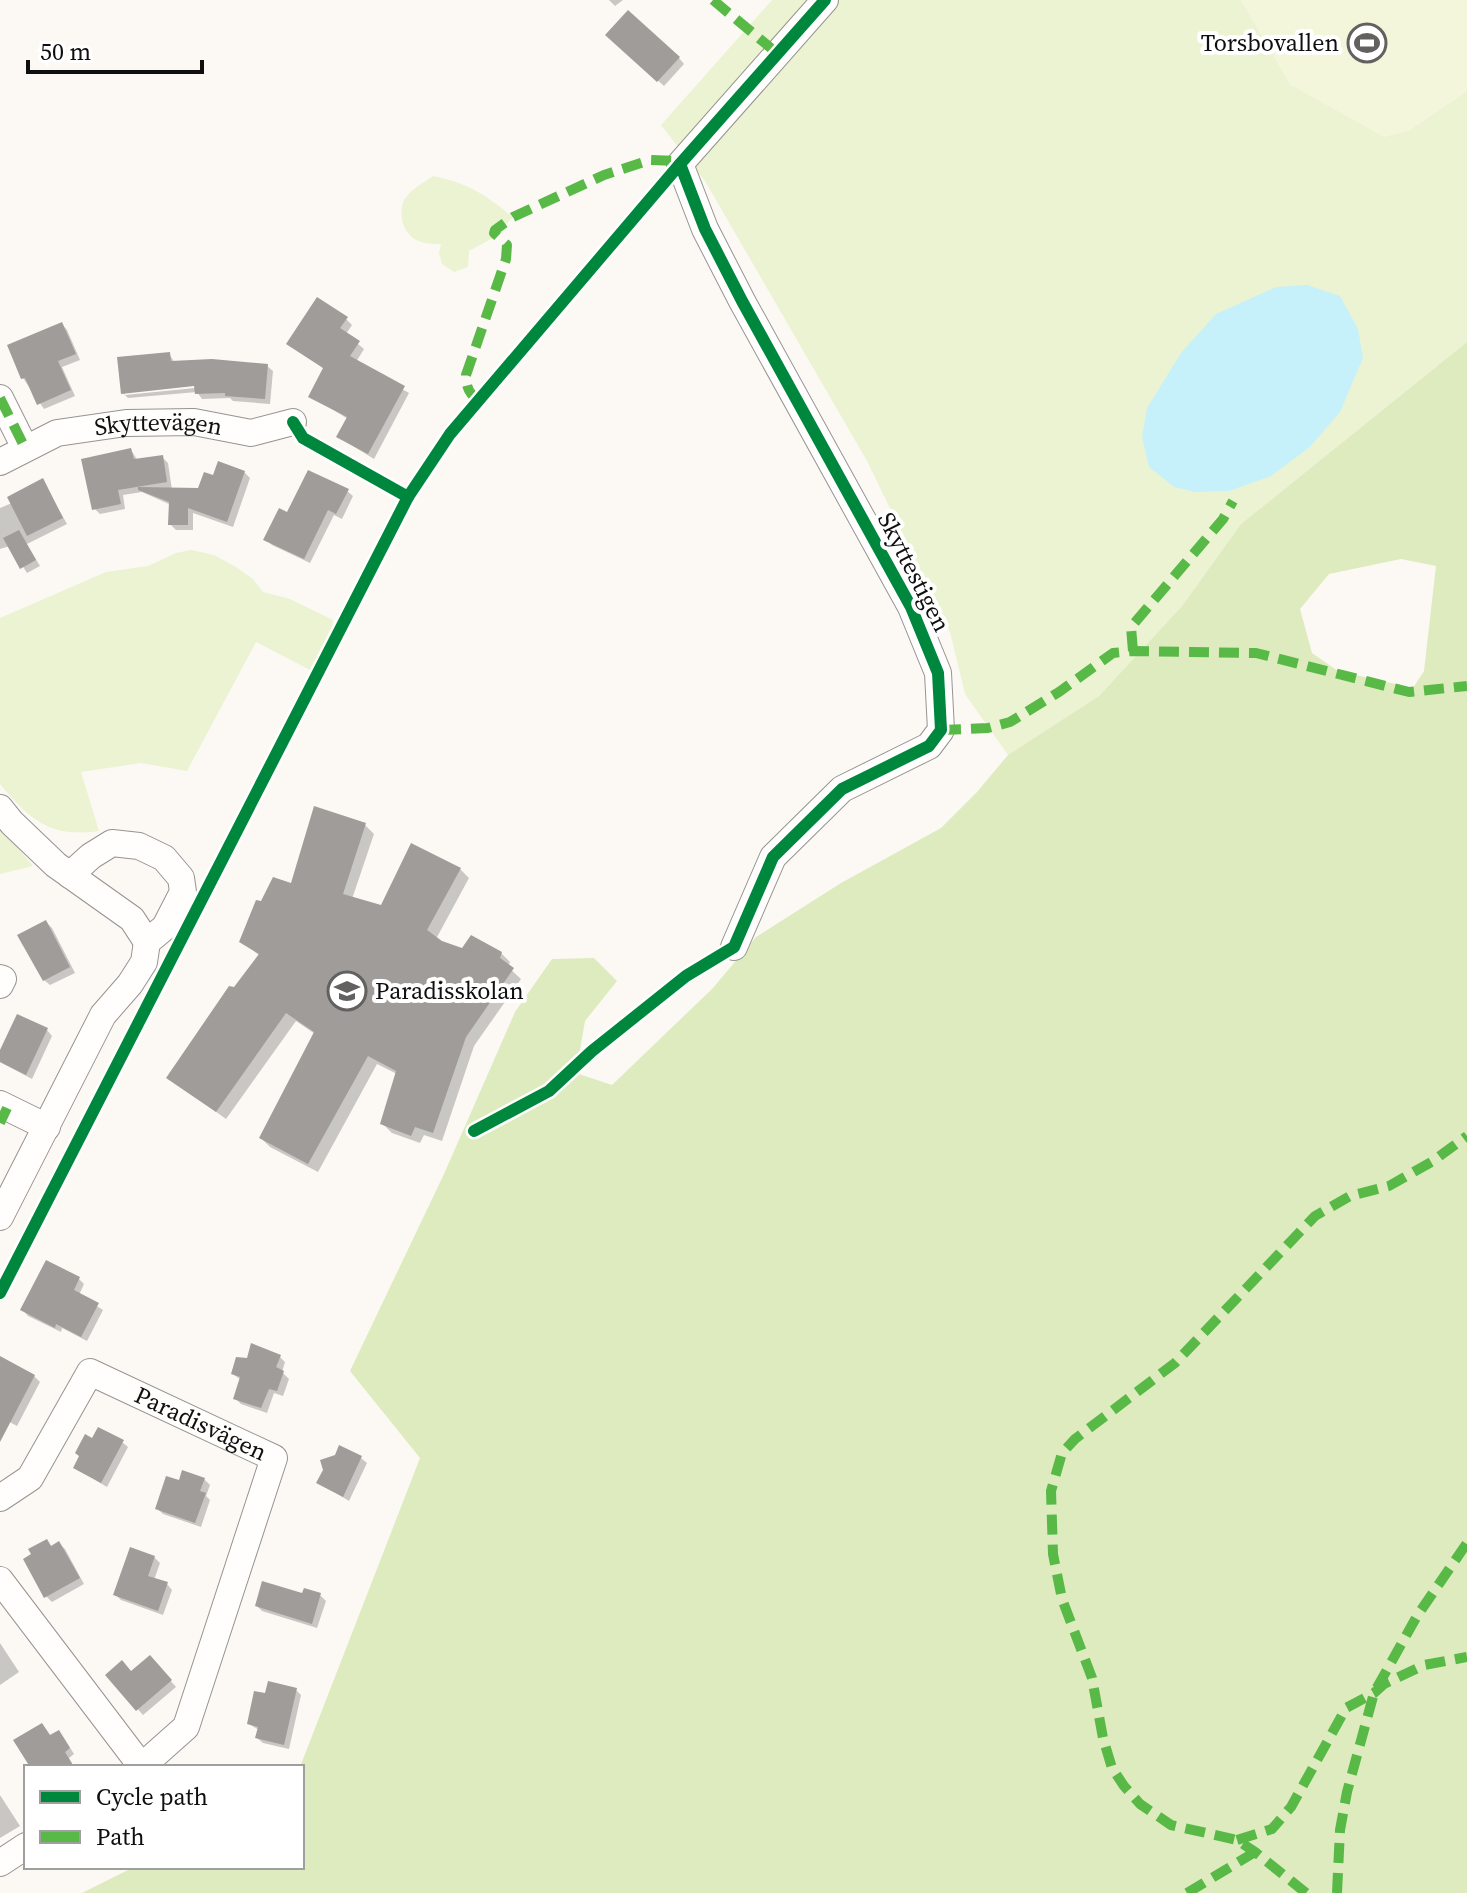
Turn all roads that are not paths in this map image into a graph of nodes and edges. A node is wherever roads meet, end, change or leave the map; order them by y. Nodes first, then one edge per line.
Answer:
1 (825, 0) edge
2 (0, 398) edge
3 (293, 422) dead end
4 (25, 448) junction
5 (0, 462) edge
6 (0, 808) edge
7 (70, 875) junction
8 (147, 942) junction
9 (734, 947) dead end
10 (0, 978) edge
11 (0, 985) edge
12 (0, 1104) edge
13 (47, 1127) junction
14 (0, 1217) edge
15 (0, 1498) edge
16 (1, 1583) edge
17 (140, 1765) edge
18 (144, 1765) edge
19 (24, 1847) edge
20 (0, 1863) edge

1 - 9 street, Skyttestigen
2 - 4 street
3 - 4 street, Skyttevägen
4 - 5 street, Skyttevägen
6 - 7 street
7 - 8 street
7 - 8 street
8 - 13 street
10 - 11 street
12 - 13 street
13 - 14 street
15 - 18 street, Paradisvägen
16 - 17 street, Paradisvägen
19 - 20 street

